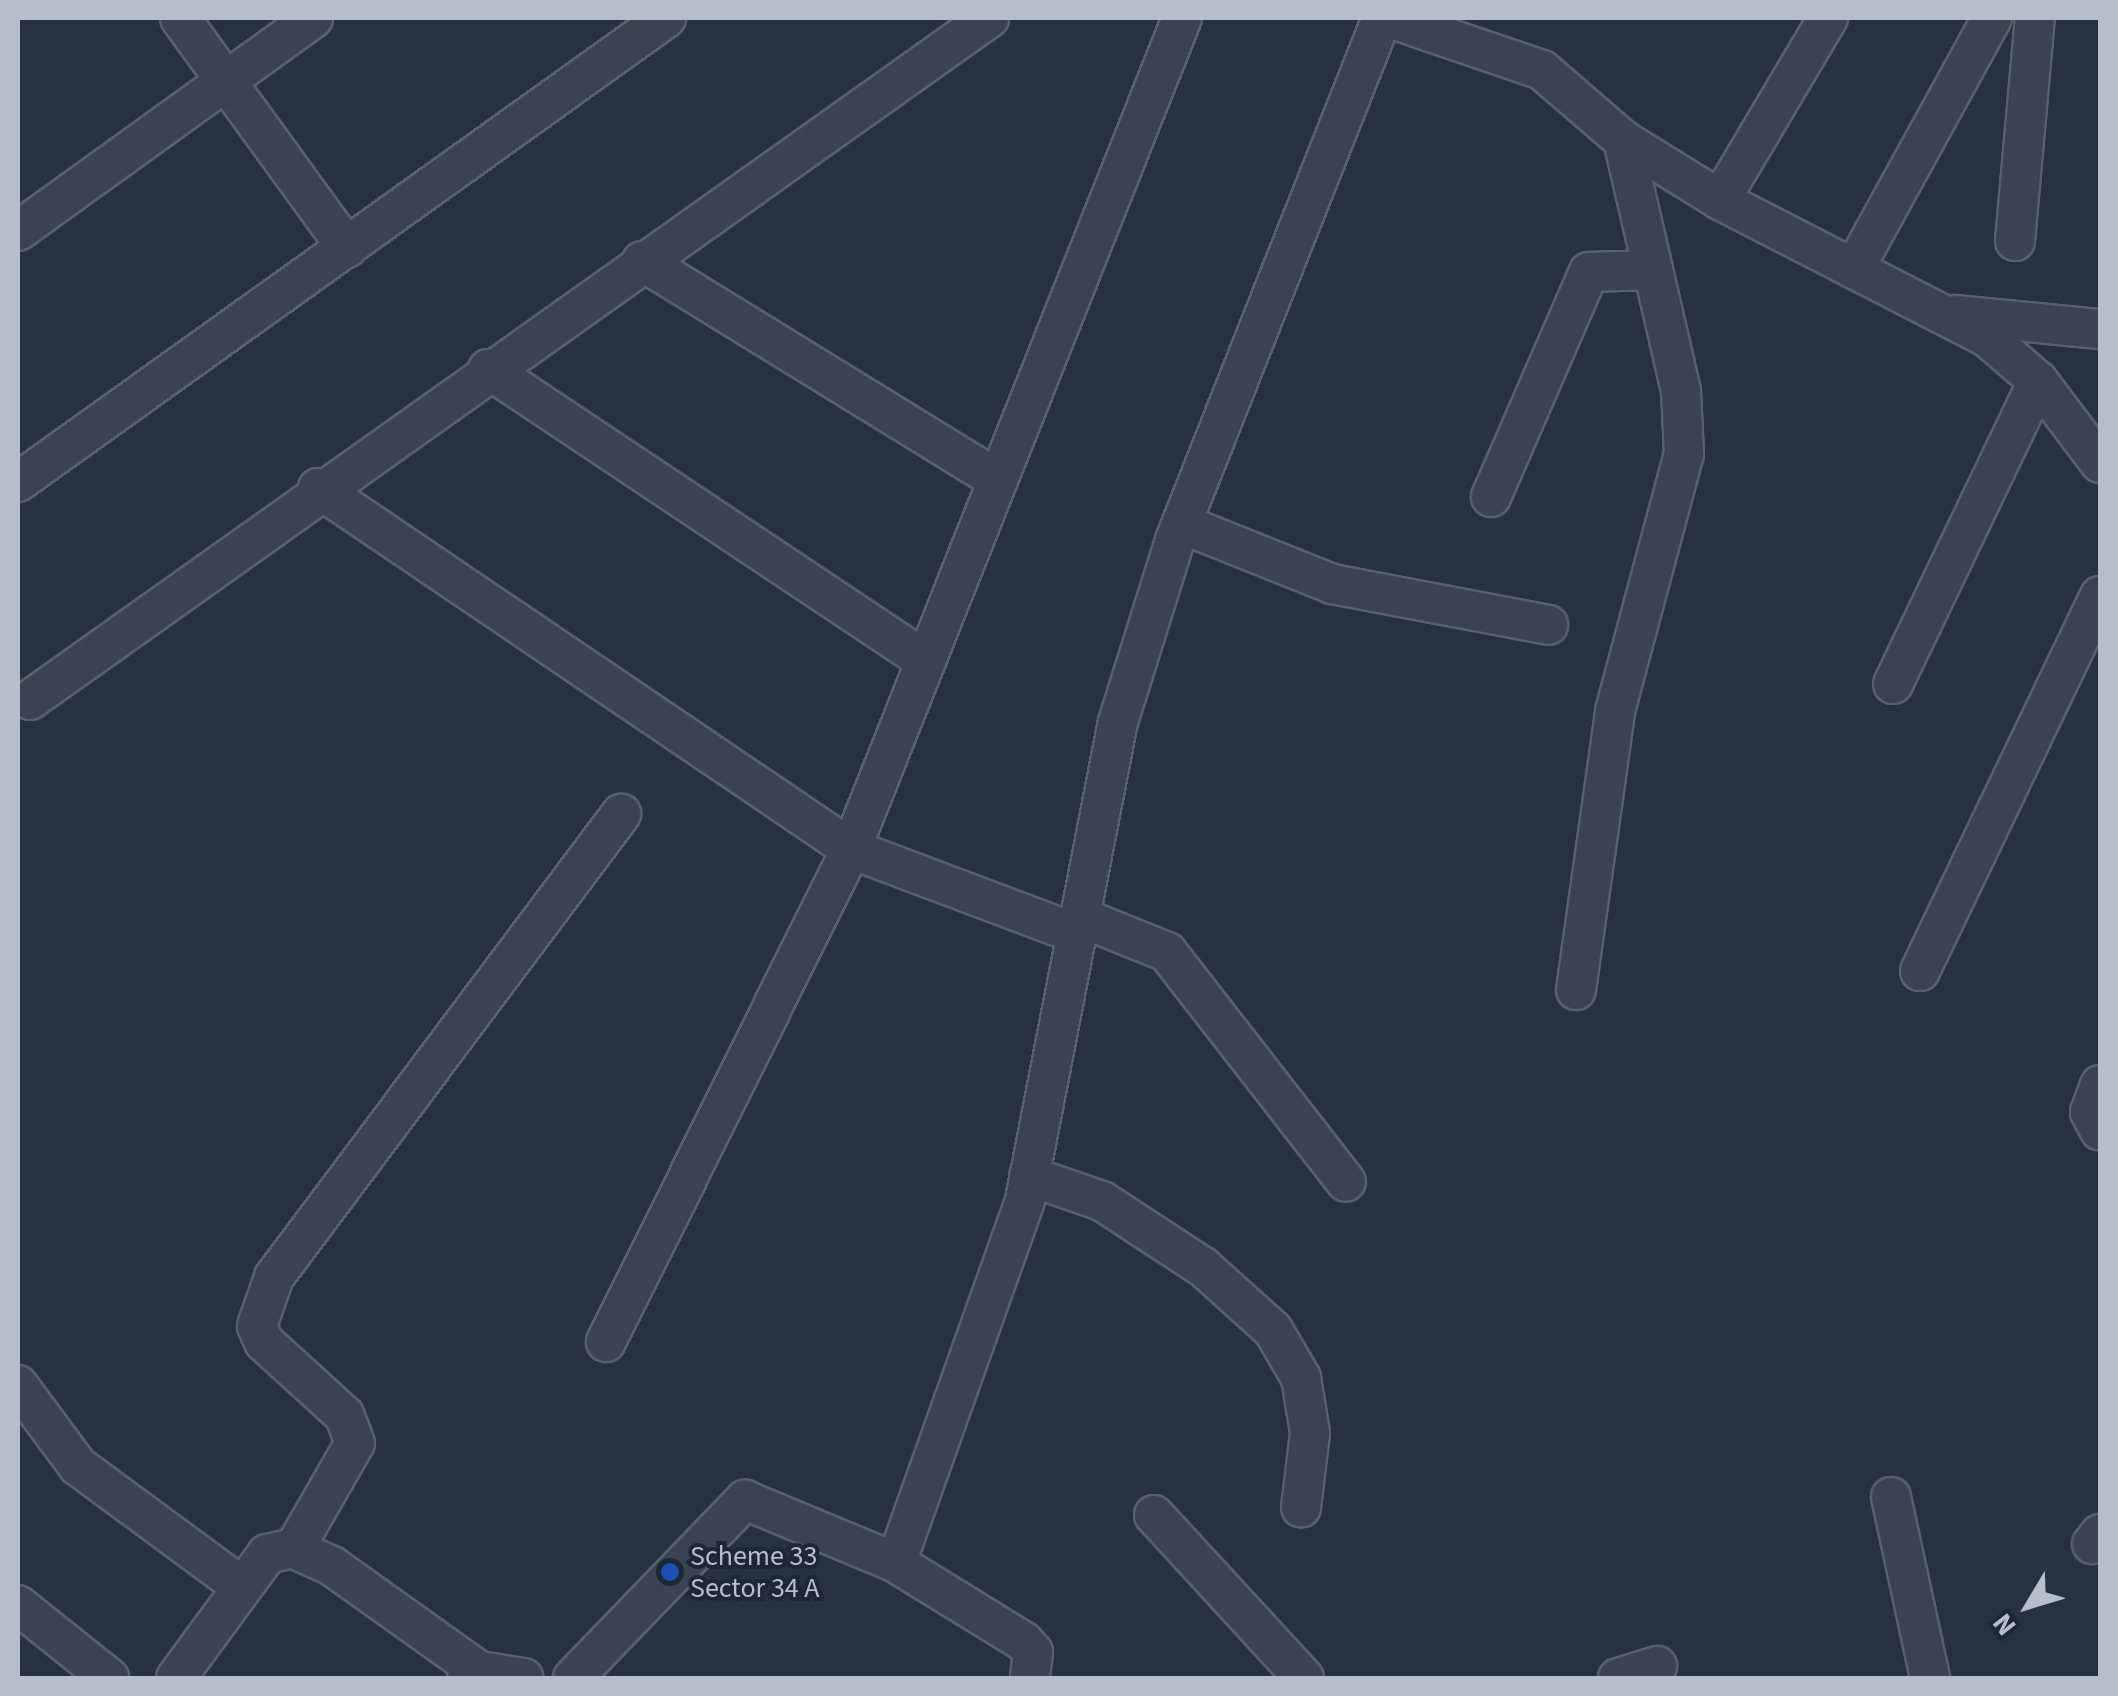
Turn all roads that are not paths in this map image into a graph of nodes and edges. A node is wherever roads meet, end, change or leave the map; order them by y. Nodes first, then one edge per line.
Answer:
1 (180, 18) edge
2 (314, 18) edge
3 (666, 18) edge
4 (989, 18) edge
5 (1182, 18) edge
6 (1386, 18) edge
7 (1828, 18) edge
8 (1992, 18) edge
9 (2035, 18) edge
10 (226, 80) junction
11 (1624, 140) junction
12 (1720, 200) junction
13 (18, 231) edge
14 (2016, 241) dead end
15 (347, 248) junction
16 (642, 260) junction
17 (1854, 269) junction
18 (1654, 270) junction
19 (1938, 313) junction
20 (2100, 330) edge
21 (488, 369) junction
22 (2038, 382) junction
23 (2100, 463) edge
24 (998, 480) junction
25 (18, 482) edge
26 (318, 488) junction
27 (1491, 497) dead end
28 (1182, 524) junction
29 (2100, 596) edge
30 (1548, 625) dead end
31 (926, 661) junction
32 (1893, 684) dead end
33 (30, 700) dead end
34 (621, 814) dead end
35 (851, 849) junction
36 (1078, 926) junction
37 (1920, 972) dead end
38 (1576, 990) dead end
39 (2100, 1084) edge
40 (2100, 1131) edge
41 (1029, 1176) junction
42 (1346, 1182) dead end
43 (606, 1342) dead end
44 (18, 1385) edge
45 (1891, 1496) dead end
46 (1301, 1507) dead end
47 (1154, 1515) dead end
48 (294, 1548) junction
49 (896, 1563) junction
50 (241, 1586) junction
51 (18, 1605) edge
52 (1657, 1666) dead end
53 (473, 1675) edge
54 (109, 1678) edge
55 (176, 1678) edge
56 (523, 1678) edge
57 (573, 1678) edge
58 (1030, 1678) edge
59 (1304, 1678) edge
60 (1618, 1678) edge
61 (1930, 1678) edge

1 - 10 street
2 - 10 street
3 - 15 street
4 - 16 street
5 - 24 street
6 - 11 street
6 - 28 street
7 - 12 street
8 - 17 street
9 - 14 street
10 - 13 street
10 - 15 street
11 - 12 street
11 - 18 street
12 - 17 street
15 - 25 street
16 - 21 street
16 - 24 street
17 - 19 street
18 - 27 street
18 - 38 street
19 - 20 street
19 - 22 street
21 - 26 street
21 - 31 street
22 - 23 street
22 - 32 street
24 - 31 street
26 - 33 street
26 - 35 street
28 - 30 street
28 - 36 street
29 - 37 street
31 - 35 street
34 - 48 street
35 - 36 street
35 - 43 street
36 - 41 street
36 - 42 street
39 - 40 street
41 - 46 street
41 - 49 street
44 - 50 street
45 - 61 street
47 - 59 street
48 - 50 street
48 - 53 street
49 - 57 street
49 - 58 street
50 - 55 street
51 - 54 street
52 - 60 street
53 - 56 street

